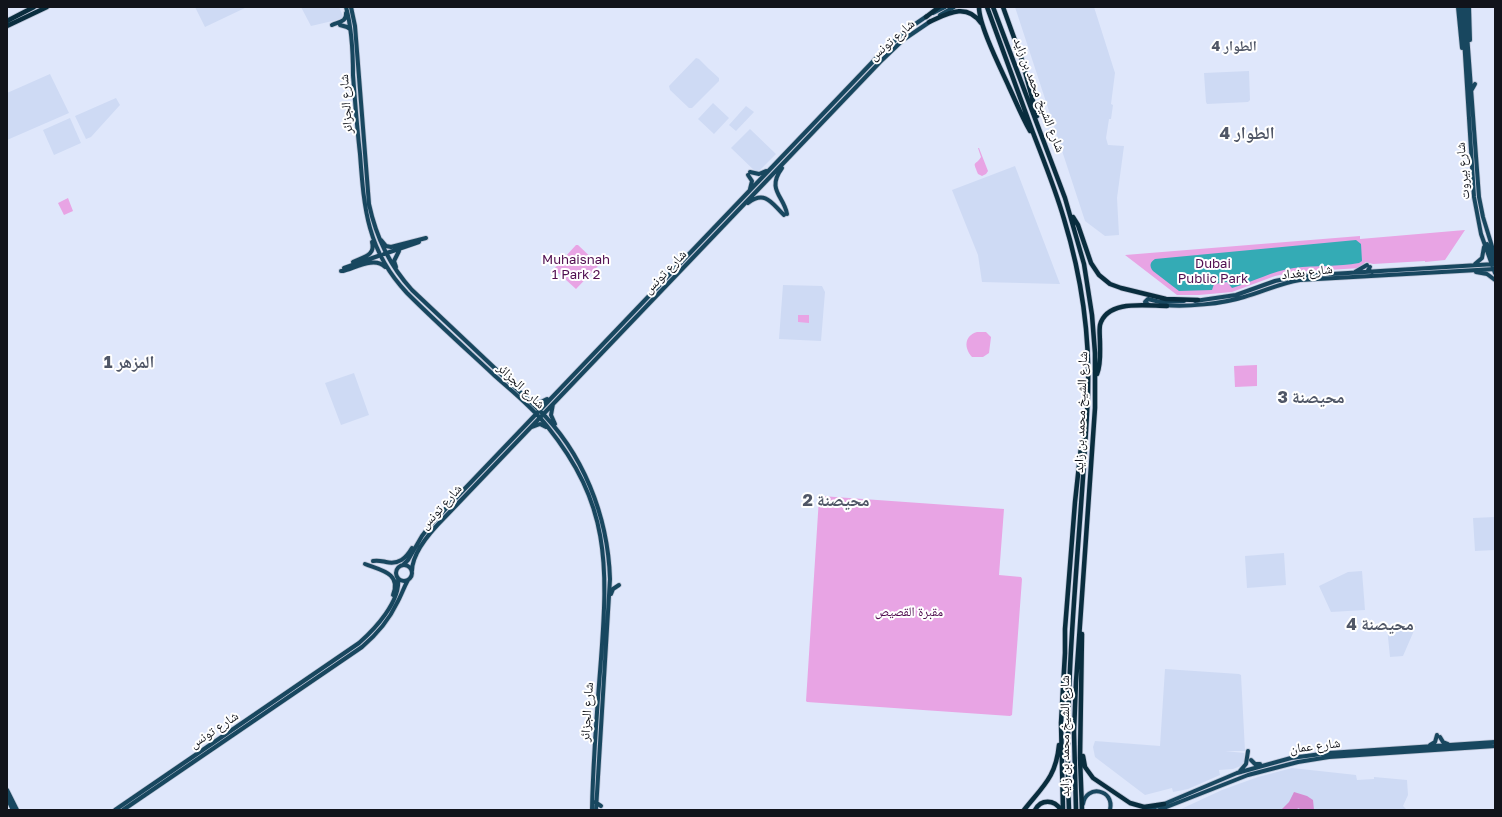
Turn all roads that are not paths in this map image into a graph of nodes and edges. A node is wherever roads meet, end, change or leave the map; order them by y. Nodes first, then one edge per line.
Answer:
1 (34, 7) edge
2 (47, 7) edge
3 (347, 7) edge
4 (939, 7) edge
5 (945, 7) edge
6 (954, 7) edge
7 (987, 7) edge
8 (993, 7) edge
9 (1004, 7) edge
10 (1458, 7) edge
11 (1462, 7) edge
12 (1465, 7) edge
13 (1469, 7) edge
14 (979, 8) edge
15 (926, 17) junction
16 (352, 20) junction
17 (7, 21) edge
18 (17, 21) junction
19 (929, 22) junction
20 (332, 25) dead end
21 (340, 25) dead end
22 (7, 26) edge
23 (7, 29) edge
24 (350, 29) junction
25 (985, 31) junction
26 (1467, 65) junction
27 (1475, 84) dead end
28 (1471, 91) junction
29 (822, 107) dead end
30 (822, 114) junction
31 (1040, 127) junction
32 (1036, 140) junction
33 (790, 157) junction
34 (357, 166) dead end
35 (772, 168) junction
36 (361, 171) junction
37 (746, 195) junction
38 (1071, 215) junction
39 (1478, 218) junction
40 (725, 225) junction
41 (375, 227) junction
42 (370, 229) junction
43 (1490, 243) junction
44 (1484, 244) junction
45 (1495, 250) edge
46 (399, 252) dead end
47 (383, 255) junction
48 (1495, 256) edge
49 (353, 262) dead end
50 (1471, 265) junction
51 (1494, 267) edge
52 (1466, 270) junction
53 (1373, 272) junction
54 (1353, 273) junction
55 (394, 277) junction
56 (1495, 280) edge
57 (412, 290) junction
58 (1198, 300) junction
59 (1167, 306) junction
60 (430, 307) junction
61 (436, 308) dead end
62 (477, 362) dead end
63 (482, 364) junction
64 (1096, 376) junction
65 (553, 396) junction
66 (520, 398) junction
67 (528, 400) junction
68 (553, 403) junction
69 (539, 414) junction
70 (525, 425) junction
71 (529, 428) junction
72 (550, 430) junction
73 (557, 430) junction
74 (1086, 437) junction
75 (516, 442) junction
76 (417, 544) junction
77 (604, 558) junction
78 (373, 561) dead end
79 (365, 564) dead end
80 (403, 565) junction
81 (412, 571) junction
82 (398, 578) junction
83 (408, 580) junction
84 (610, 584) junction
85 (619, 585) dead end
86 (610, 598) junction
87 (1074, 598) junction
88 (389, 608) junction
89 (1080, 622) junction
90 (1065, 654) junction
91 (1061, 723) junction
92 (1495, 742) edge
93 (1458, 744) junction
94 (1081, 745) junction
95 (1441, 746) junction
96 (1495, 746) edge
97 (1418, 747) junction
98 (1248, 751) dead end
99 (1359, 755) junction
100 (595, 756) junction
101 (1251, 760) dead end
102 (1272, 763) junction
103 (1237, 774) junction
104 (7, 790) edge
105 (7, 798) edge
106 (596, 804) junction
107 (601, 806) dead end
108 (1164, 807) edge
109 (13, 810) edge
110 (17, 810) edge
111 (115, 810) edge
112 (123, 810) edge
113 (592, 810) edge
114 (596, 810) edge
115 (1024, 810) edge
116 (1035, 810) edge
117 (1062, 810) edge
118 (1069, 810) edge
119 (1076, 810) edge
120 (1082, 810) edge
121 (1110, 810) edge
122 (1146, 810) edge
123 (1159, 810) edge

1 - 17 highway
2 - 18 highway
3 - 16 main road, شارع الجزائر
3 - 20 main road
4 - 15 highway
5 - 15 main road, شارع تونس
6 - 19 main road, شارع تونس
7 - 32 highway, شارع الشيخ محمد بن زايد
8 - 31 highway, شارع الشيخ محمد بن زايد
9 - 31 highway
10 - 26 main road, شارع بيروت
11 - 26 main road, شارع بيروت
12 - 26 main road, شارع بيروت
13 - 26 main road, شارع بيروت
14 - 25 highway
15 - 30 main road, شارع تونس
16 - 24 main road, شارع الجزائر
16 - 41 main road, شارع الجزائر
18 - 22 highway
18 - 23 highway
19 - 25 highway
19 - 33 main road, شارع تونس
21 - 24 main road
24 - 36 main road, شارع الجزائر
25 - 32 highway
26 - 28 main road, شارع بيروت
26 - 39 main road, شارع بيروت
27 - 28 main road
28 - 43 main road, شارع بيروت
29 - 30 main road
30 - 35 main road, شارع تونس
31 - 38 highway, شارع الشيخ محمد بن زايد
32 - 74 highway, شارع الشيخ محمد بن زايد
33 - 40 main road, شارع تونس
33 - 40 main road
34 - 36 main road
35 - 37 main road, شارع تونس
35 - 37 main road
36 - 42 main road, شارع الجزائر
37 - 65 main road, شارع تونس
38 - 58 highway
38 - 64 highway, شارع الشيخ محمد بن زايد
39 - 44 main road, شارع بيروت
39 - 51 main road
40 - 68 main road, شارع تونس
41 - 47 main road, شارع الجزائر
41 - 47 main road
42 - 47 main road, شارع الجزائر
42 - 49 main road
43 - 45 main road
43 - 48 main road, شارع بيروت
44 - 50 main road
44 - 51 main road, شارع بيروت
46 - 57 main road
47 - 55 main road, شارع الجزائر
47 - 55 main road
47 - 57 main road, شارع الجزائر
50 - 51 main road, شارع بغداد
50 - 53 main road, شارع بغداد
51 - 52 main road, شارع بغداد
52 - 56 main road
52 - 59 main road, شارع بغداد
53 - 54 main road, شارع بغداد
53 - 54 main road
54 - 58 main road, شارع بغداد
55 - 63 main road, شارع الجزائر
57 - 60 main road, شارع الجزائر
58 - 59 main road, شارع بغداد
59 - 64 highway
60 - 61 main road
60 - 67 main road, شارع الجزائر
62 - 63 main road
63 - 66 main road, شارع الجزائر
64 - 89 highway, شارع الشيخ محمد بن زايد
65 - 67 main road
65 - 69 main road, شارع تونس
66 - 69 main road, شارع الجزائر
66 - 70 main road
67 - 69 main road, شارع الجزائر
68 - 69 main road, شارع تونس
68 - 73 main road
69 - 70 main road, شارع تونس
69 - 71 main road, شارع تونس
69 - 72 main road, شارع الجزائر
69 - 73 main road, شارع الجزائر
69 - 75 main road
70 - 76 main road, شارع تونس
71 - 72 main road
71 - 75 main road, شارع تونس
72 - 77 main road, شارع الجزائر
73 - 84 main road, شارع الجزائر
74 - 87 highway, شارع الشيخ محمد بن زايد
74 - 90 highway
75 - 81 main road, شارع تونس
76 - 78 main road
76 - 80 main road, شارع تونس
77 - 84 main road
77 - 100 main road, شارع الجزائر
79 - 88 main road
80 - 81 main road
80 - 82 main road
81 - 83 main road
82 - 83 main road
82 - 88 main road, شارع تونس
83 - 112 main road, شارع تونس
84 - 86 main road, شارع الجزائر
85 - 86 main road
86 - 106 main road, شارع الجزائر
87 - 90 highway
87 - 118 highway, شارع الشيخ محمد بن زايد
88 - 111 main road, شارع تونس
89 - 94 highway
89 - 119 highway, شارع الشيخ محمد بن زايد
90 - 91 highway
91 - 115 highway
91 - 117 highway
92 - 93 main road, شارع عمان
93 - 95 main road, شارع عمان
93 - 97 main road
94 - 108 highway
94 - 120 highway
95 - 97 main road, شارع عمان
95 - 99 main road
96 - 99 main road, شارع عمان
97 - 102 main road, شارع عمان
98 - 103 main road
99 - 108 main road, شارع عمان
100 - 106 main road
100 - 113 main road, شارع الجزائر
101 - 102 main road
102 - 103 main road, شارع عمان
103 - 108 main road, شارع عمان
104 - 110 main road
105 - 109 main road
106 - 107 main road
106 - 114 main road, شارع الجزائر
108 - 122 main road, شارع عمان
108 - 123 main road, شارع عمان
116 - 117 highway
120 - 121 main road

